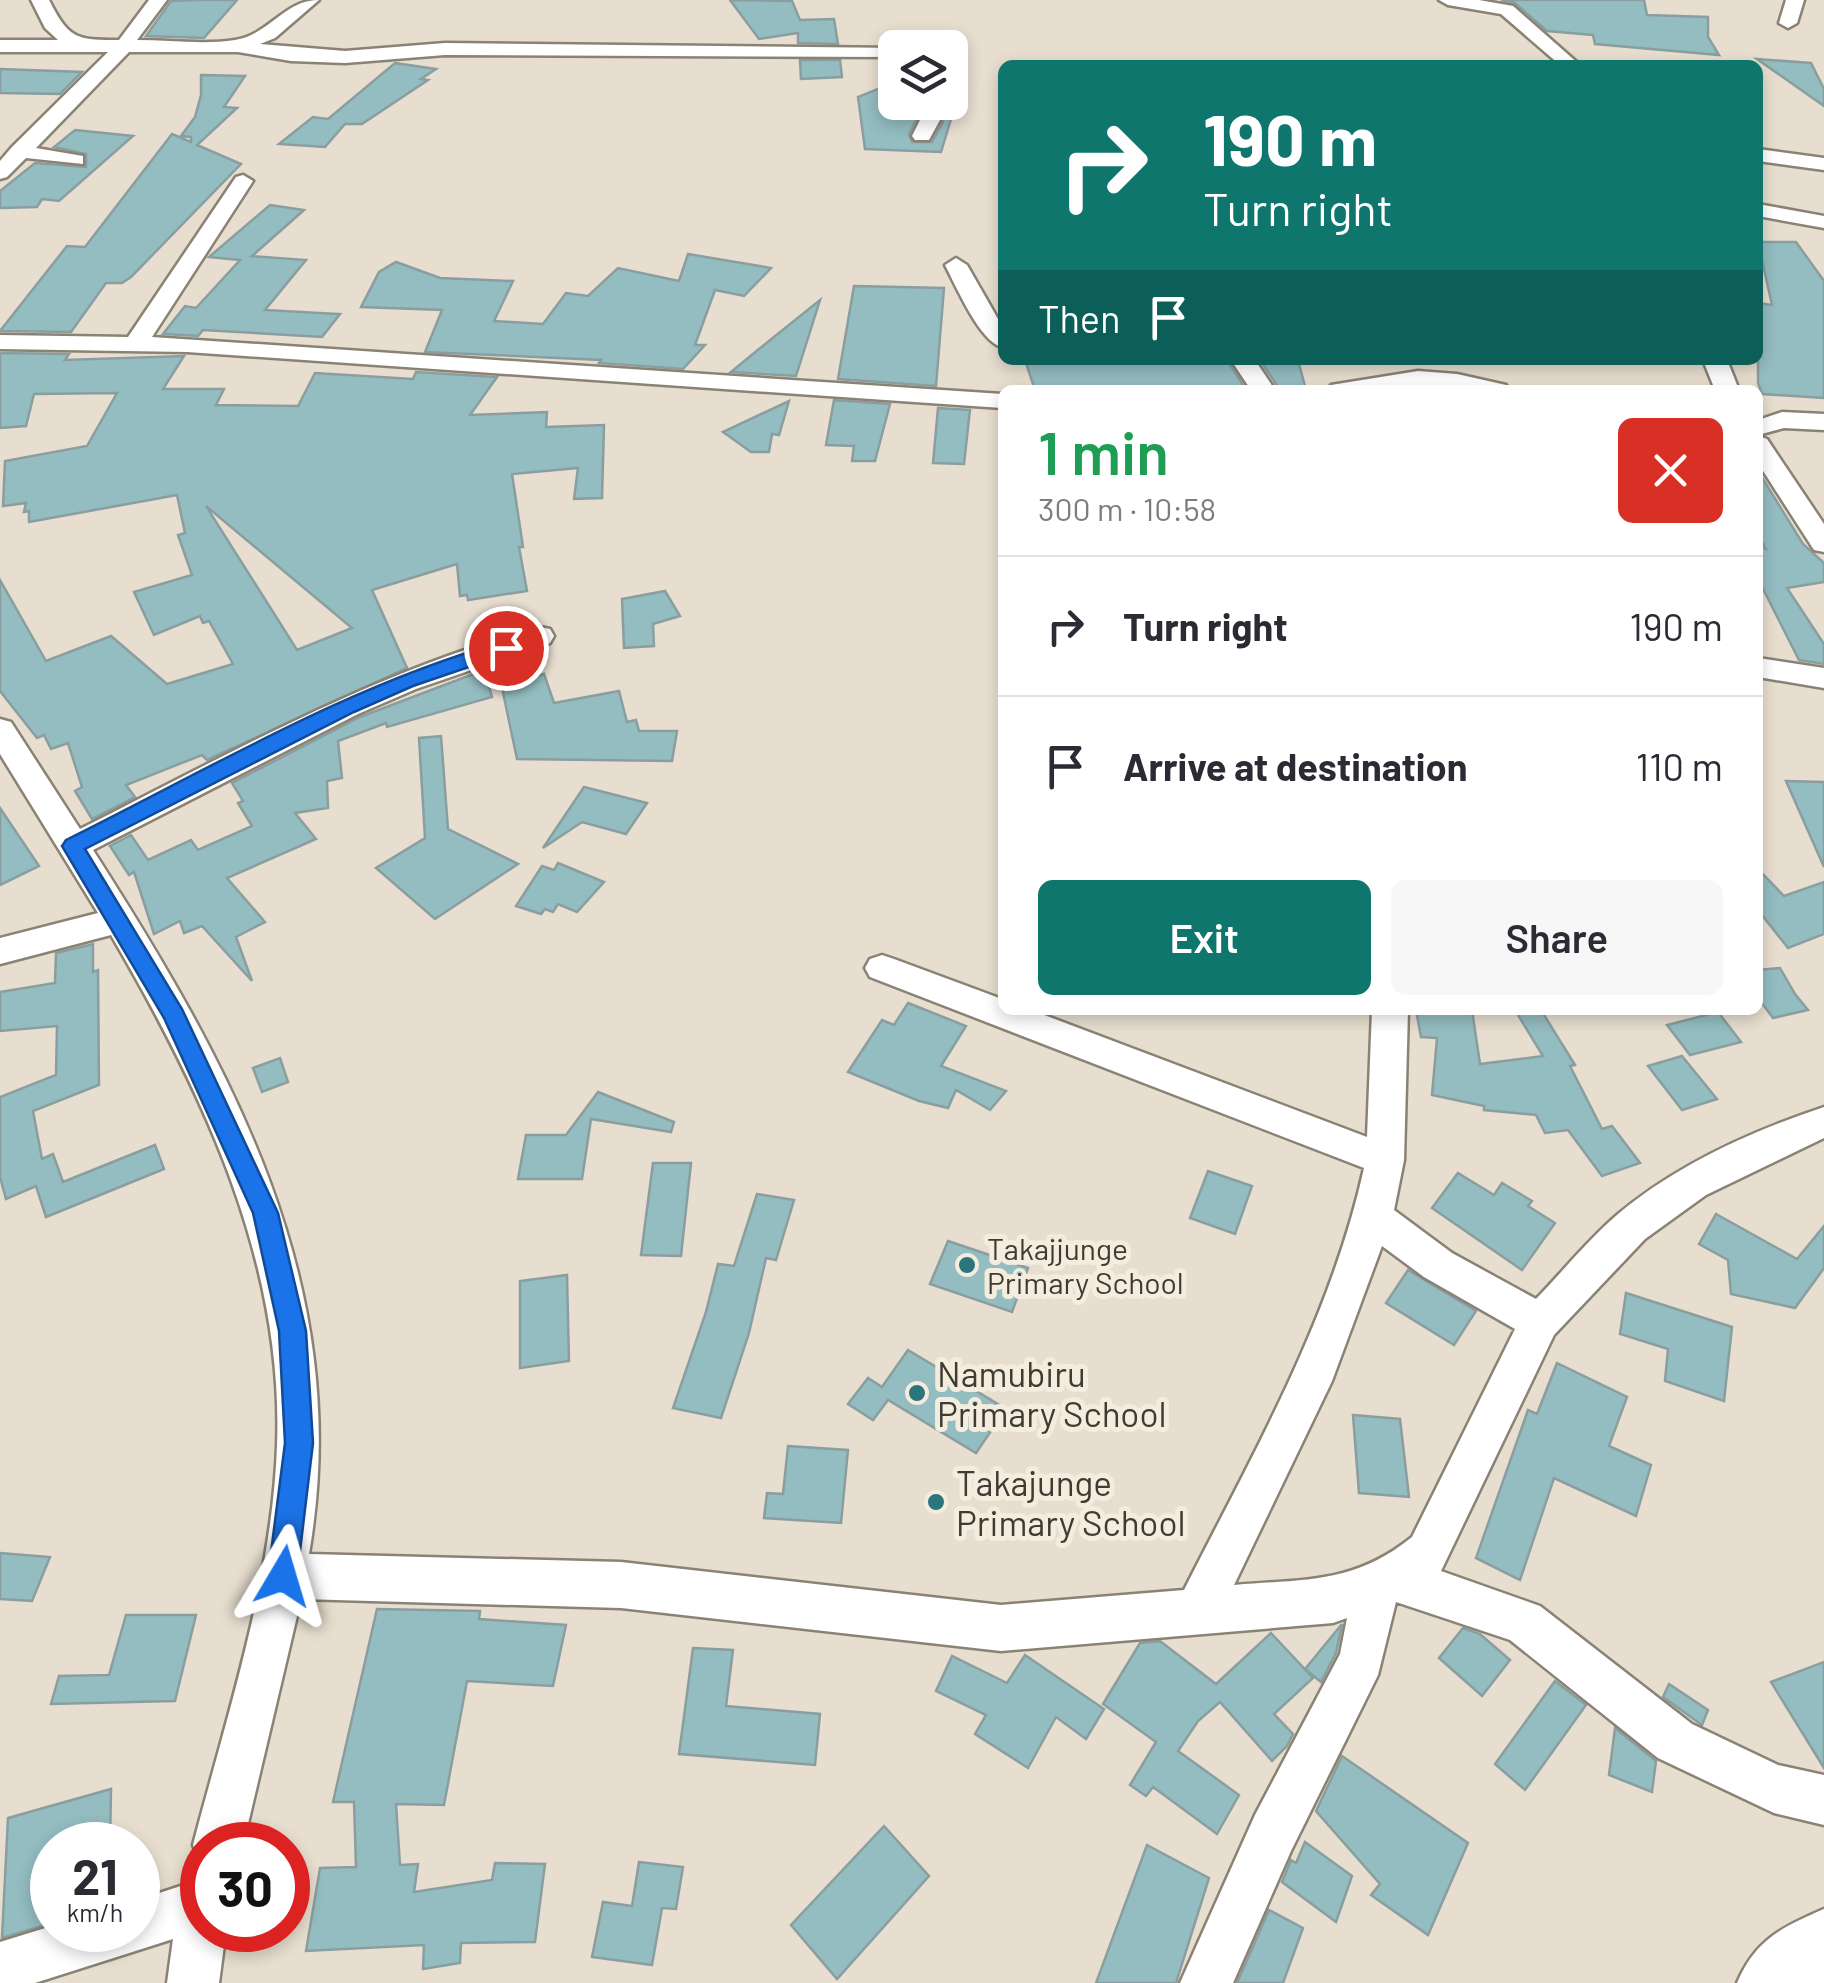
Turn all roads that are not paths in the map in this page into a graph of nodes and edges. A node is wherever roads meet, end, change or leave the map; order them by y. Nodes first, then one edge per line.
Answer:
1 (40, 0) edge
2 (158, 0) edge
3 (310, 0) edge
4 (1448, 0) edge
5 (1795, 0) edge
6 (1788, 24) dead end
7 (0, 46) edge
8 (76, 46) junction
9 (124, 46) junction
10 (238, 46) junction
11 (878, 51) edge
12 (1565, 60) edge
13 (930, 120) edge
14 (922, 136) dead end
15 (19, 151) junction
16 (1763, 155) edge
17 (76, 160) dead end
18 (1824, 164) edge
19 (0, 173) edge
20 (243, 181) dead end
21 (1763, 211) edge
22 (1824, 222) edge
23 (956, 265) dead end
24 (998, 335) edge
25 (0, 342) edge
26 (136, 343) junction
27 (1358, 385) edge
28 (1477, 385) edge
29 (998, 401) edge
30 (1824, 422) edge
31 (1763, 426) edge
32 (1763, 452) edge
33 (1824, 544) edge
34 (540, 636) dead end
35 (1763, 669) edge
36 (1824, 678) edge
37 (0, 729) edge
38 (73, 846) junction
39 (118, 921) junction
40 (0, 952) edge
41 (882, 968) dead end
42 (998, 1012) edge
43 (1005, 1015) edge
44 (1390, 1015) edge
45 (1824, 1122) edge
46 (1386, 1160) junction
47 (1373, 1217) junction
48 (1540, 1322) junction
49 (283, 1576) junction
50 (1386, 1583) junction
51 (1199, 1609) junction
52 (1824, 1800) edge
53 (224, 1822) edge
54 (1824, 1950) edge
55 (51, 1952) edge
56 (198, 1952) edge
57 (0, 1968) edge
58 (194, 1983) edge
59 (1206, 1983) edge
60 (1778, 1983) edge

1 - 8 street
2 - 9 street
3 - 10 street
4 - 12 street
5 - 6 street
7 - 8 street
8 - 9 street
9 - 10 street
9 - 15 street
10 - 11 street
13 - 14 street
15 - 17 street
15 - 19 street
16 - 18 street
20 - 26 street
21 - 22 street
23 - 24 street
25 - 26 street
26 - 29 street
27 - 28 street
30 - 31 street
32 - 33 street
34 - 38 street
35 - 36 street
37 - 38 street
38 - 39 street
39 - 40 street
39 - 49 street
41 - 42 street
43 - 46 street
44 - 46 street
45 - 48 street
46 - 47 street
47 - 48 street
47 - 51 street
48 - 50 street
49 - 51 street
49 - 53 street
50 - 51 street
50 - 52 street
50 - 59 street
54 - 60 main road
55 - 57 street
56 - 58 street

